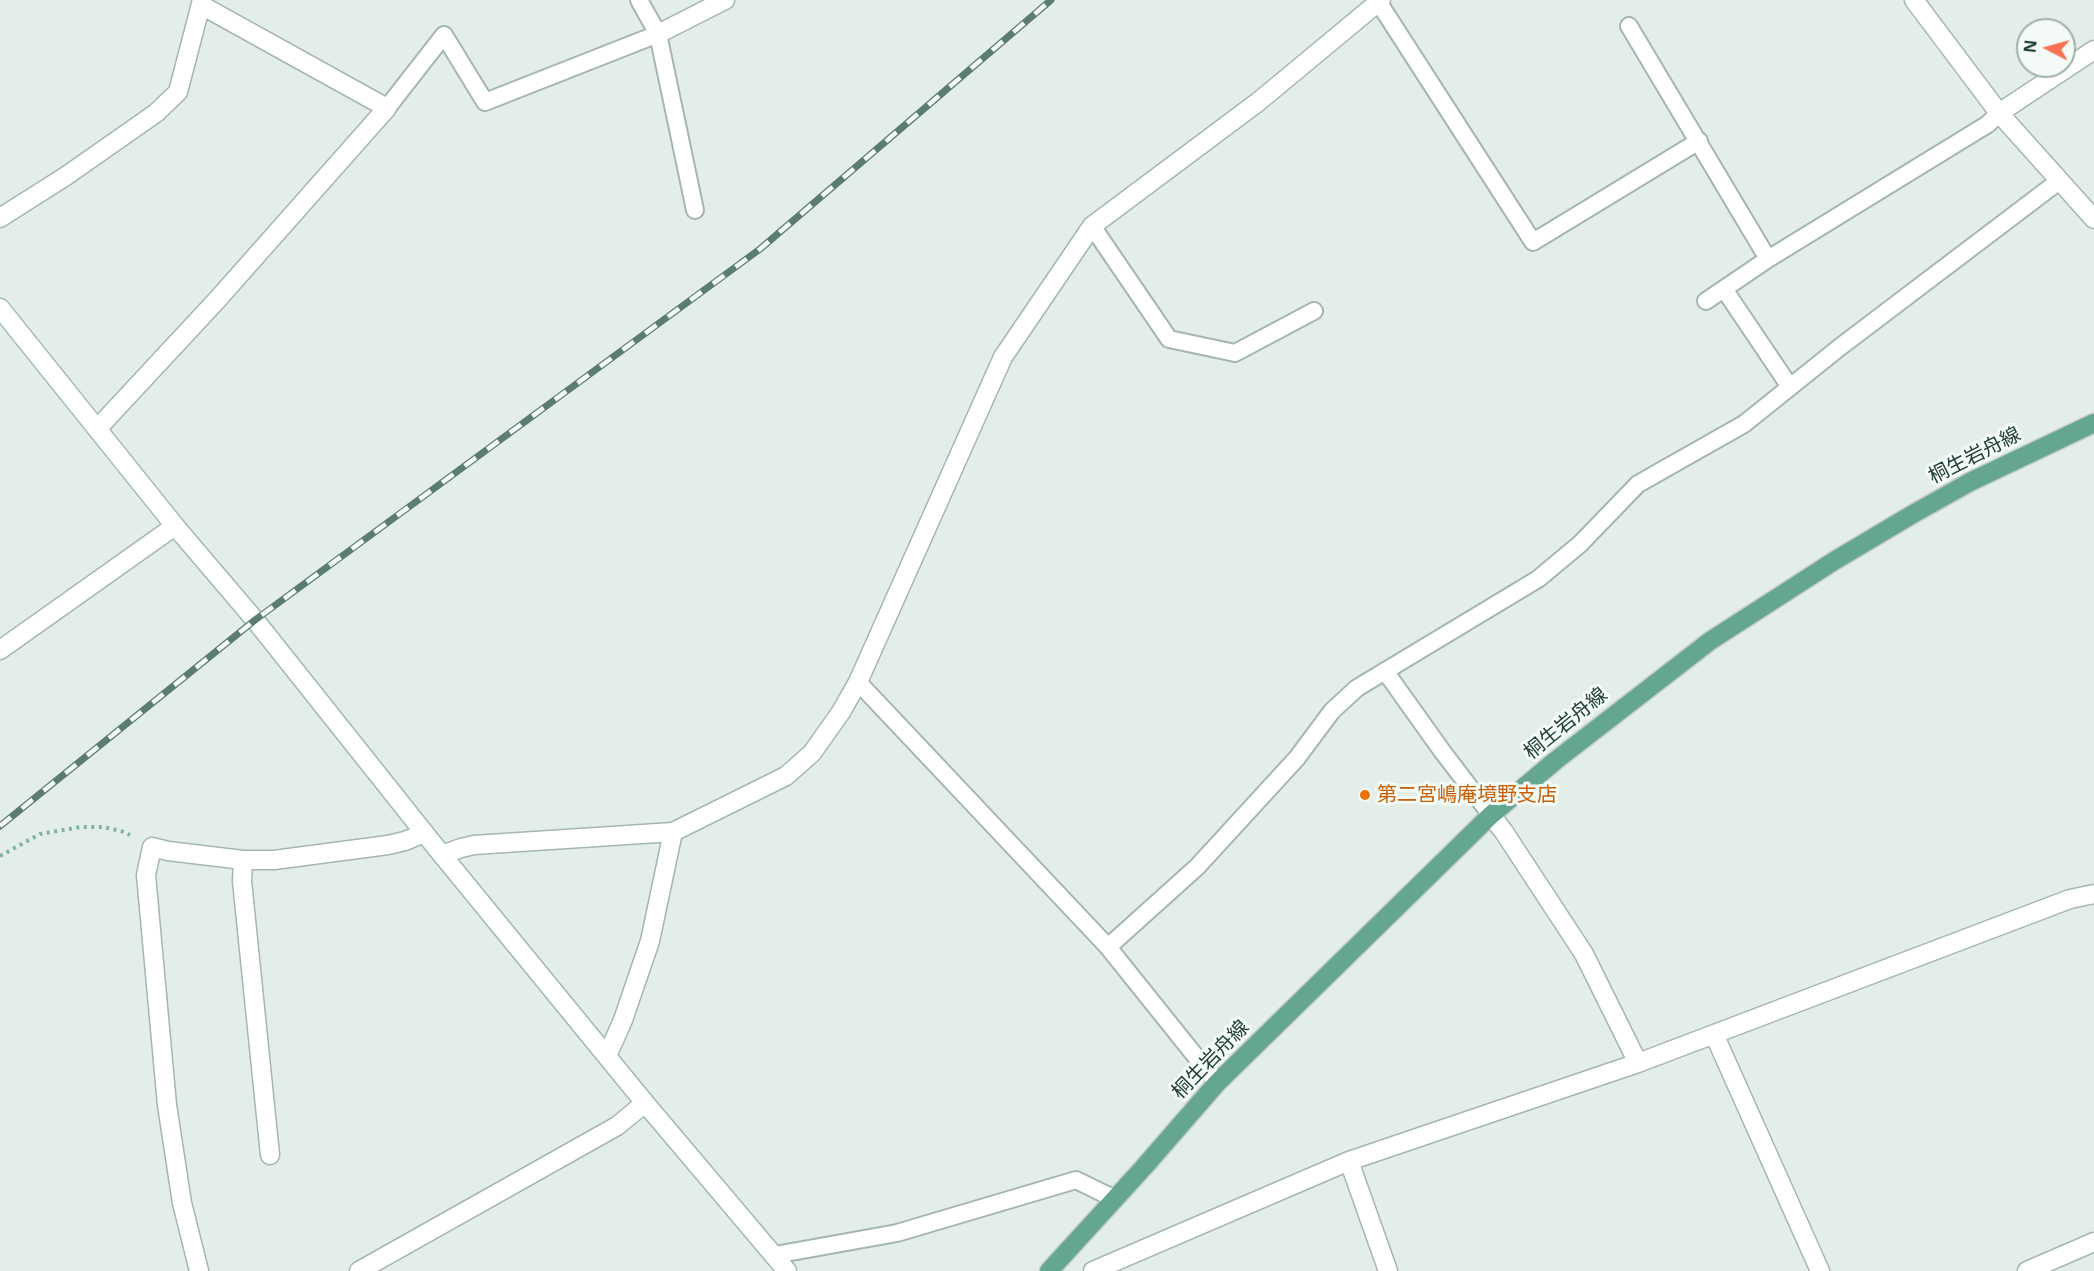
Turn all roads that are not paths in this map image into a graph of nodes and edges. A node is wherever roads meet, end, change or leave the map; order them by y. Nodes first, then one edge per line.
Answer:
1 (639, 0) edge
2 (725, 0) edge
3 (1914, 0) edge
4 (1380, 2) edge
5 (201, 3) edge
6 (1629, 26) dead end
7 (658, 34) junction
8 (2094, 50) edge
9 (387, 108) junction
10 (1999, 113) junction
11 (1699, 141) junction
12 (2059, 181) junction
13 (695, 210) dead end
14 (0, 218) edge
15 (2094, 219) edge
16 (1092, 226) junction
17 (1768, 259) junction
18 (1724, 289) junction
19 (1706, 301) dead end
20 (0, 308) edge
21 (1314, 311) dead end
22 (1790, 387) junction
23 (2094, 423) edge
24 (97, 429) junction
25 (175, 526) junction
26 (0, 650) edge
27 (1385, 671) junction
28 (858, 682) junction
29 (1491, 815) junction
30 (424, 832) junction
31 (673, 832) junction
32 (442, 855) junction
33 (243, 860) junction
34 (2094, 881) edge
35 (2094, 894) edge
36 (2070, 899) junction
37 (1108, 947) junction
38 (1714, 1034) junction
39 (607, 1056) junction
40 (1638, 1063) junction
41 (1217, 1083) junction
42 (645, 1102) junction
43 (270, 1155) dead end
44 (1349, 1161) junction
45 (1115, 1199) junction
46 (2094, 1242) edge
47 (775, 1255) junction
48 (199, 1271) edge
49 (358, 1271) edge
50 (787, 1271) edge
51 (1049, 1271) edge
52 (1092, 1271) edge
53 (1388, 1271) edge
54 (1820, 1271) edge
55 (2027, 1271) edge

1 - 7 lane
2 - 7 street
3 - 10 street
4 - 11 lane
4 - 16 street
5 - 9 street
5 - 14 street
6 - 11 lane
7 - 9 lane
7 - 13 lane
8 - 10 street
9 - 24 street
10 - 12 street
10 - 17 lane
11 - 17 lane
12 - 15 street
12 - 22 lane
16 - 21 lane
16 - 28 street
17 - 18 lane
18 - 19 lane
18 - 22 lane
20 - 24 street
22 - 27 lane
23 - 29 main road, 桐生岩舟線
24 - 25 street
25 - 26 street
25 - 30 street
27 - 29 lane
27 - 37 lane
28 - 31 street
28 - 37 lane
29 - 40 street
29 - 41 main road, 桐生岩舟線
30 - 32 street
30 - 33 street
31 - 32 street
31 - 39 street
32 - 39 street
33 - 43 street
33 - 48 street
34 - 36 street
35 - 36 street
36 - 38 street
37 - 41 lane
38 - 40 street
38 - 54 street
39 - 42 street
40 - 44 street
41 - 45 main road, 桐生岩舟線
42 - 47 street
42 - 49 street
44 - 52 street
44 - 53 street
45 - 47 lane
45 - 51 main road, 桐生岩舟線
46 - 55 street
47 - 50 street

